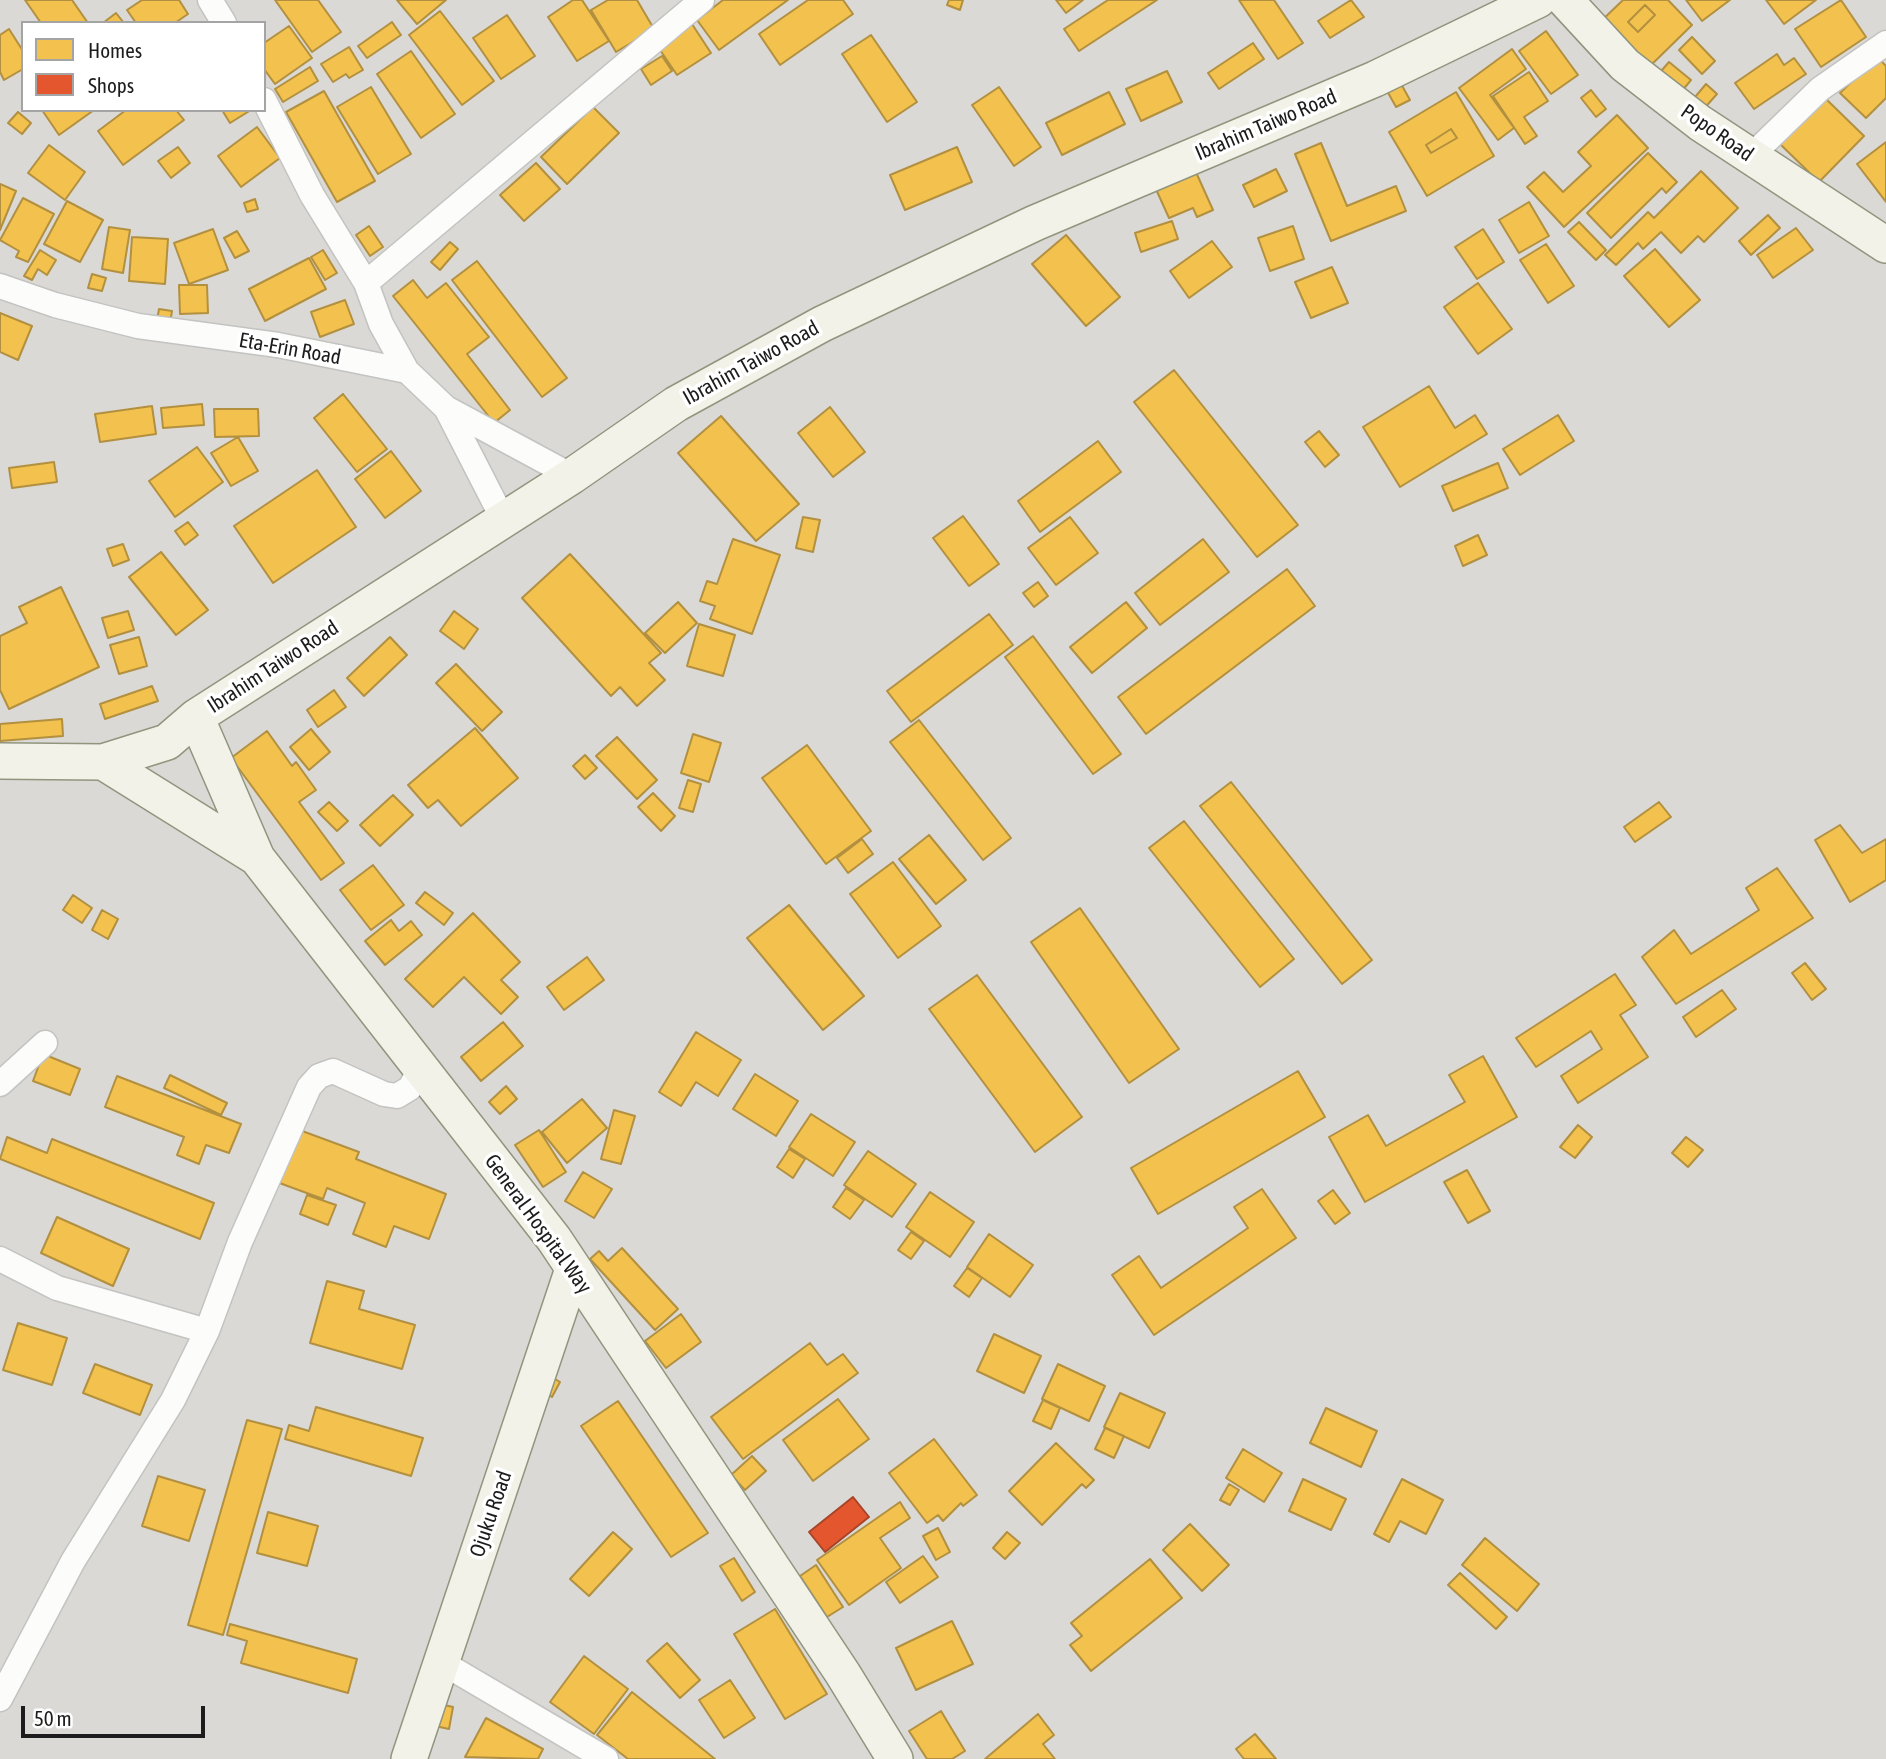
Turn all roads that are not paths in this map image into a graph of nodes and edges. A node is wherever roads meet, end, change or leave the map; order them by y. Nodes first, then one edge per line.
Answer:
1 (210, 0) edge
2 (702, 0) edge
3 (1538, 0) edge
4 (1564, 0) edge
5 (222, 21) edge
6 (1886, 43) edge
7 (266, 104) edge
8 (1750, 157) junction
9 (1886, 245) edge
10 (366, 283) junction
11 (0, 286) edge
12 (407, 370) junction
13 (446, 408) junction
14 (572, 476) junction
15 (503, 519) junction
16 (196, 717) junction
17 (0, 761) edge
18 (103, 762) junction
19 (257, 858) junction
20 (45, 1043) dead end
21 (421, 1067) junction
22 (0, 1084) edge
23 (0, 1259) edge
24 (573, 1269) junction
25 (207, 1331) junction
26 (441, 1662) junction
27 (0, 1699) edge
28 (408, 1759) edge
29 (606, 1759) edge
30 (895, 1759) edge

1 - 5 street
2 - 10 street
3 - 14 main road, Ibrahim Taiwo Road
4 - 8 main road, Popo Road
6 - 8 street
7 - 10 street
8 - 9 main road, Popo Road
10 - 12 street
11 - 12 street, Eta-Erin Road
12 - 13 street
13 - 14 street
13 - 15 street
14 - 15 main road, Ibrahim Taiwo Road
15 - 16 main road, Ibrahim Taiwo Road
16 - 18 main road, Ibrahim Taiwo Road
16 - 19 main road
17 - 18 main road, Ibrahim Taiwo Road
18 - 19 main road, General Hospital Way
19 - 21 main road, General Hospital Way
20 - 22 street
21 - 24 main road, General Hospital Way
21 - 25 street
23 - 25 street
24 - 26 main road, Ojuku Road
24 - 30 main road, General Hospital Way
25 - 27 street
26 - 28 main road, Ojuku Road
26 - 29 street

